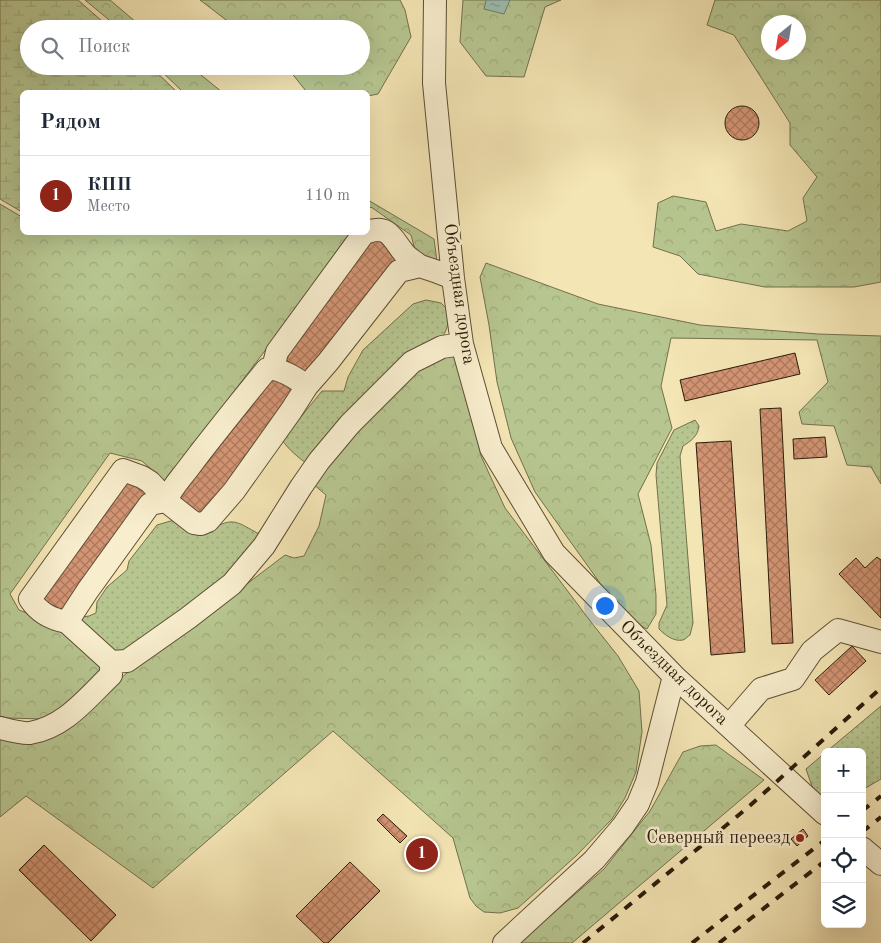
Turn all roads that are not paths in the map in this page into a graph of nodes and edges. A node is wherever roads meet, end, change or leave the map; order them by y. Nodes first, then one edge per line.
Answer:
1 (435, 0) edge
2 (370, 231) edge
3 (363, 235) edge
4 (420, 266) junction
5 (453, 278) junction
6 (462, 344) junction
7 (272, 368) junction
8 (307, 386) junction
9 (166, 501) junction
10 (67, 622) junction
11 (881, 642) edge
12 (111, 662) junction
13 (674, 676) junction
14 (729, 726) junction
15 (0, 728) edge
16 (821, 810) edge
17 (866, 851) edge
18 (881, 864) edge
19 (504, 943) edge

1 - 5 street, Объездная дорога
2 - 4 street
3 - 7 street
4 - 5 street
4 - 8 street
5 - 6 street, Объездная дорога
6 - 12 street
6 - 13 street, Объездная дорога
7 - 8 street
7 - 9 street
8 - 9 street
9 - 10 street
9 - 10 street
10 - 12 street
11 - 14 street
12 - 15 street
13 - 14 street, Объездная дорога
13 - 19 street
14 - 16 street, Объездная дорога
17 - 18 street

